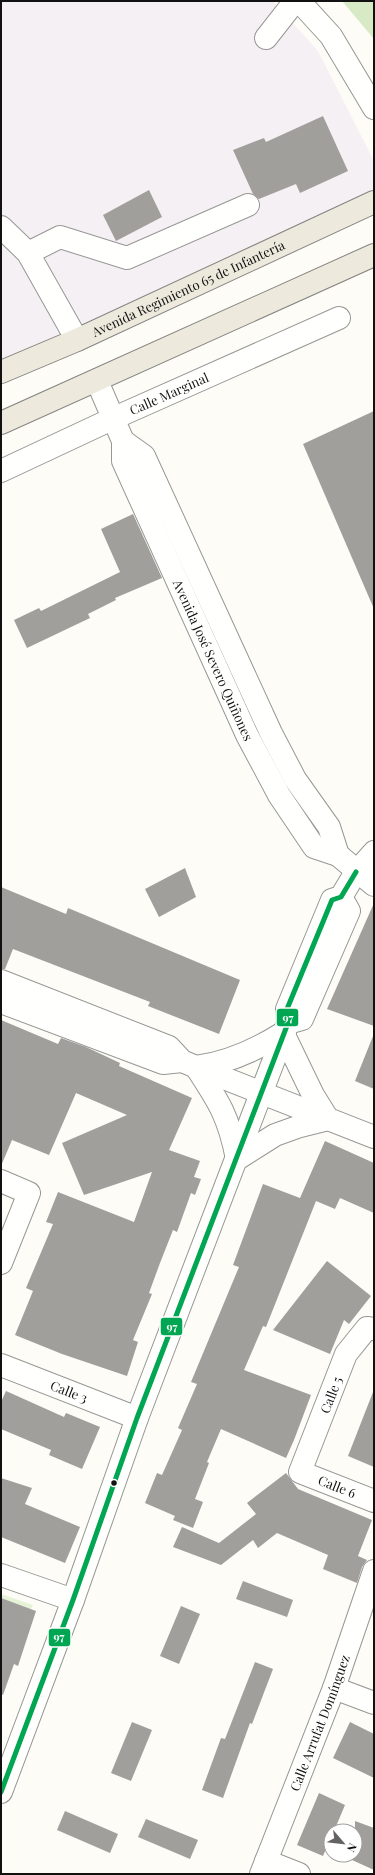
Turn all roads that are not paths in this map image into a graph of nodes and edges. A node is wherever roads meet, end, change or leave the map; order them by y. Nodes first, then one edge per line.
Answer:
1 (295, 1) edge
2 (299, 1) edge
3 (266, 38) dead end
4 (374, 108) edge
5 (374, 202) edge
6 (248, 205) dead end
7 (1, 227) edge
8 (28, 253) junction
9 (374, 255) edge
10 (339, 318) dead end
11 (77, 340) junction
12 (1, 372) edge
13 (97, 381) junction
14 (112, 419) junction
15 (1, 423) edge
16 (1, 471) edge
17 (157, 511) junction
18 (197, 572) junction
19 (178, 581) junction
20 (253, 694) junction
21 (233, 703) junction
22 (374, 852) edge
23 (338, 855) junction
24 (356, 872) junction
25 (374, 884) edge
26 (1, 981) edge
27 (1, 1002) edge
28 (286, 1028) junction
29 (189, 1064) junction
30 (260, 1093) junction
31 (328, 1119) junction
32 (374, 1137) edge
33 (237, 1159) junction
34 (1, 1181) edge
35 (1, 1263) edge
36 (374, 1329) edge
37 (1, 1365) edge
38 (137, 1418) junction
39 (300, 1472) joint
40 (374, 1500) edge
41 (374, 1572) edge
42 (1, 1576) edge
43 (73, 1600) junction
44 (334, 1688) junction
45 (374, 1703) edge
46 (1, 1792) edge
47 (263, 1868) edge
48 (299, 1874) edge

1 - 3 street
2 - 4 street
5 - 11 main road, Avenida Regimiento 65 de Infantería
6 - 8 street
7 - 8 street
8 - 11 street
9 - 13 main road
10 - 14 street, Calle Marginal
11 - 12 main road, Avenida Regimiento 65 de Infantería
13 - 14 street, Avenida José Severo Quiñones
13 - 15 main road
14 - 16 street, Calle Marginal
14 - 17 street, Avenida José Severo Quiñones
17 - 18 street, Avenida José Severo Quiñones
17 - 19 street, Avenida José Severo Quiñones
18 - 19 street
18 - 20 street, Avenida José Severo Quiñones
19 - 21 street, Avenida José Severo Quiñones
20 - 21 street
20 - 23 street, Avenida José Severo Quiñones
21 - 23 street, Avenida José Severo Quiñones
22 - 24 street
23 - 24 street, Avenida José Severo Quiñones
24 - 25 street, Avenida José Severo Quiñones
24 - 28 street
26 - 29 street
27 - 29 street
28 - 29 street
28 - 30 street
28 - 31 street
29 - 30 street
29 - 33 street
30 - 31 street
30 - 33 street
31 - 32 street
31 - 33 street
33 - 38 street
34 - 35 street
36 - 39 street, Calle 5
37 - 38 street, Calle 3
38 - 43 street
39 - 40 street, Calle 6
41 - 44 street, Calle Arrufat Domínguez
42 - 43 street
43 - 46 street
44 - 45 street
44 - 47 street, Calle Arrufat Domínguez
47 - 48 street

